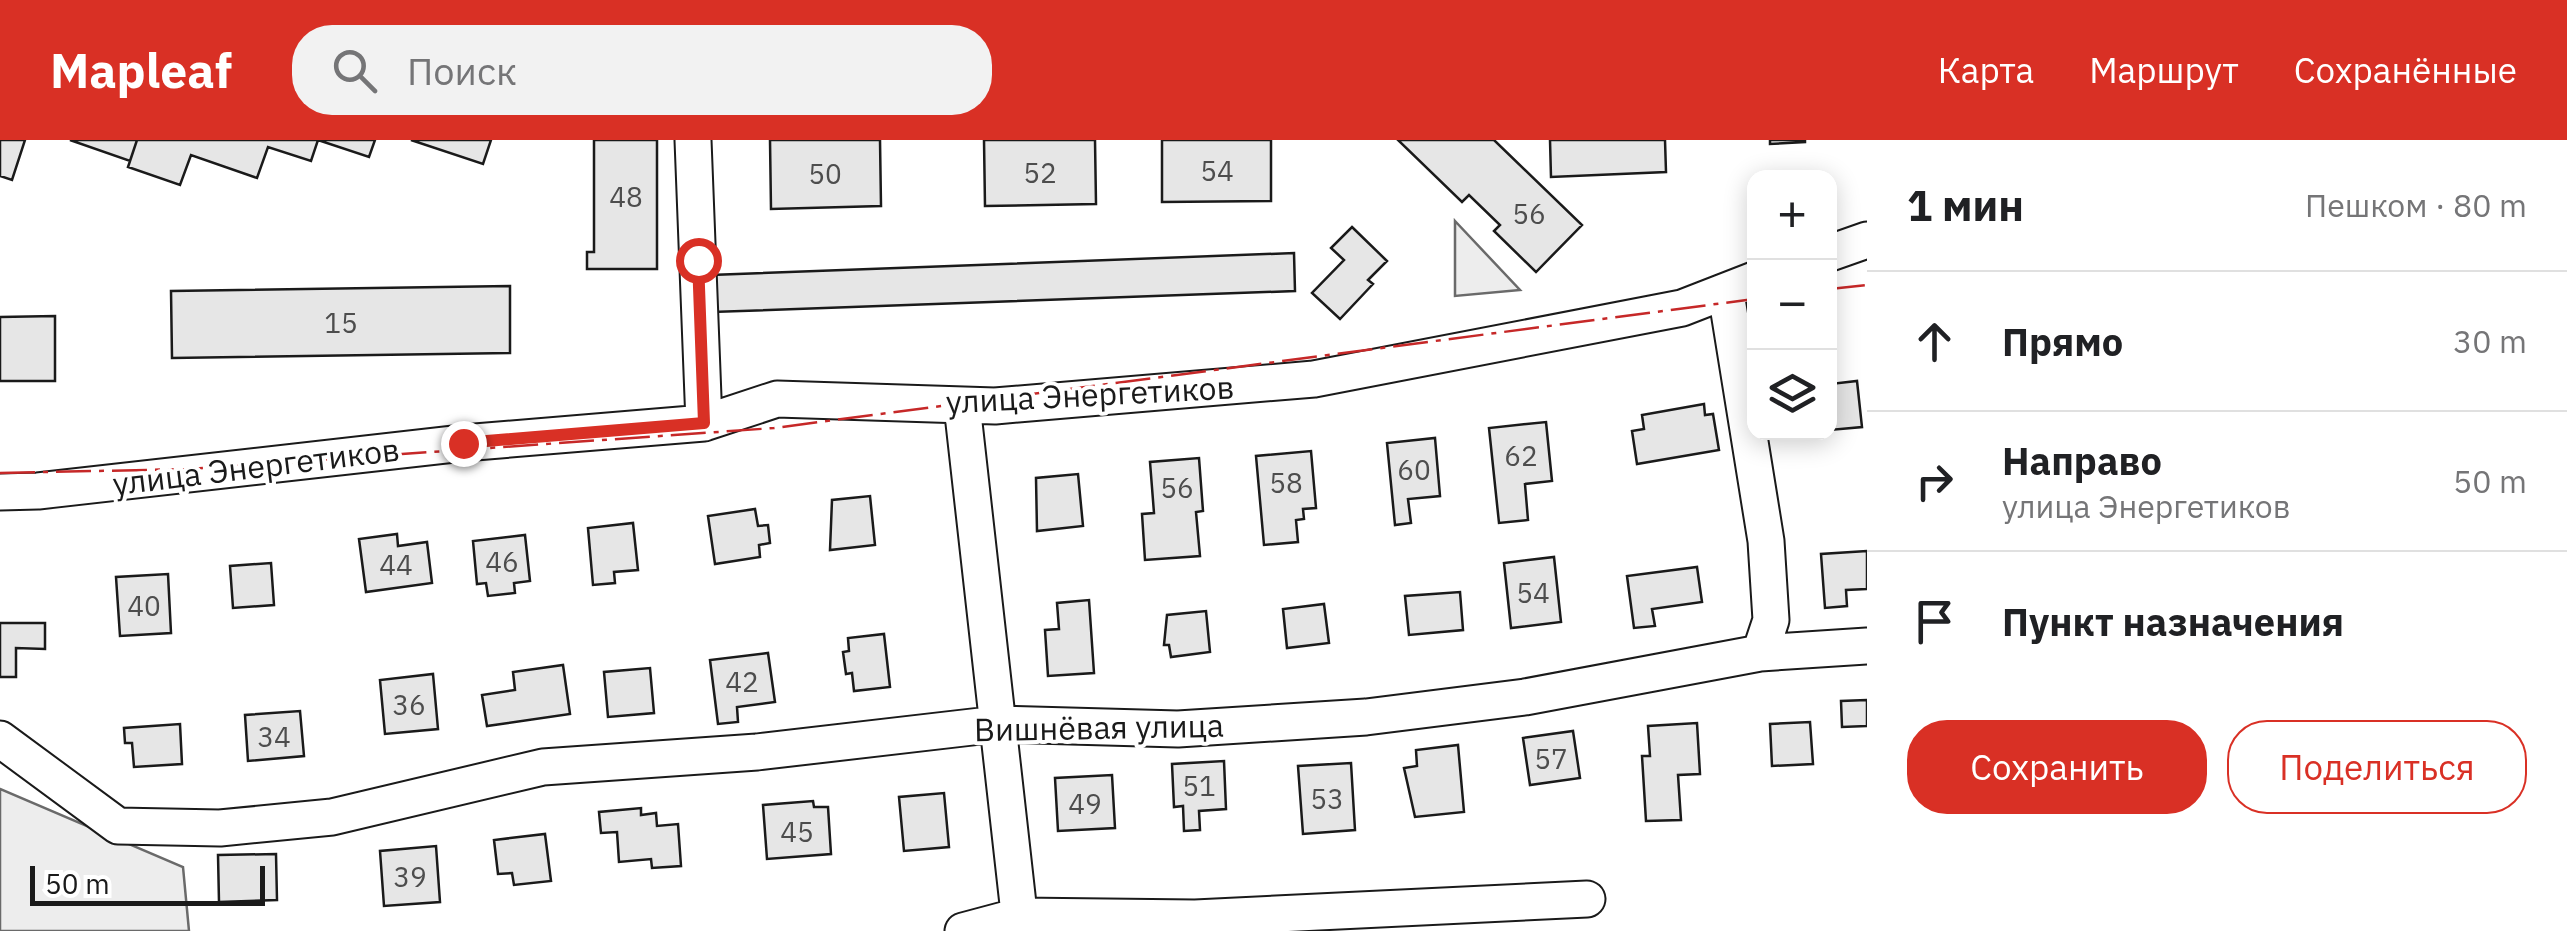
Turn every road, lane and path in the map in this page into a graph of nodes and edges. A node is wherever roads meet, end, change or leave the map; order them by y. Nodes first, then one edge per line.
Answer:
1 (693, 140) edge
2 (1867, 240) edge
3 (1837, 251) edge
4 (1740, 286) edge
5 (962, 405) junction
6 (704, 423) junction
7 (0, 492) edge
8 (1867, 646) edge
9 (1760, 653) junction
10 (998, 724) junction
11 (0, 739) edge
12 (1587, 899) dead end
13 (1020, 923) edge
14 (964, 931) edge

1 - 6 street
2 - 3 street
4 - 5 street, улица Энергетиков
4 - 9 street
5 - 6 street, улица Энергетиков
5 - 10 street
6 - 7 street, улица Энергетиков
8 - 9 street, Вишнёвая улица
9 - 10 street, Вишнёвая улица
10 - 11 street, Вишнёвая улица
10 - 13 street
12 - 13 street
13 - 14 street

